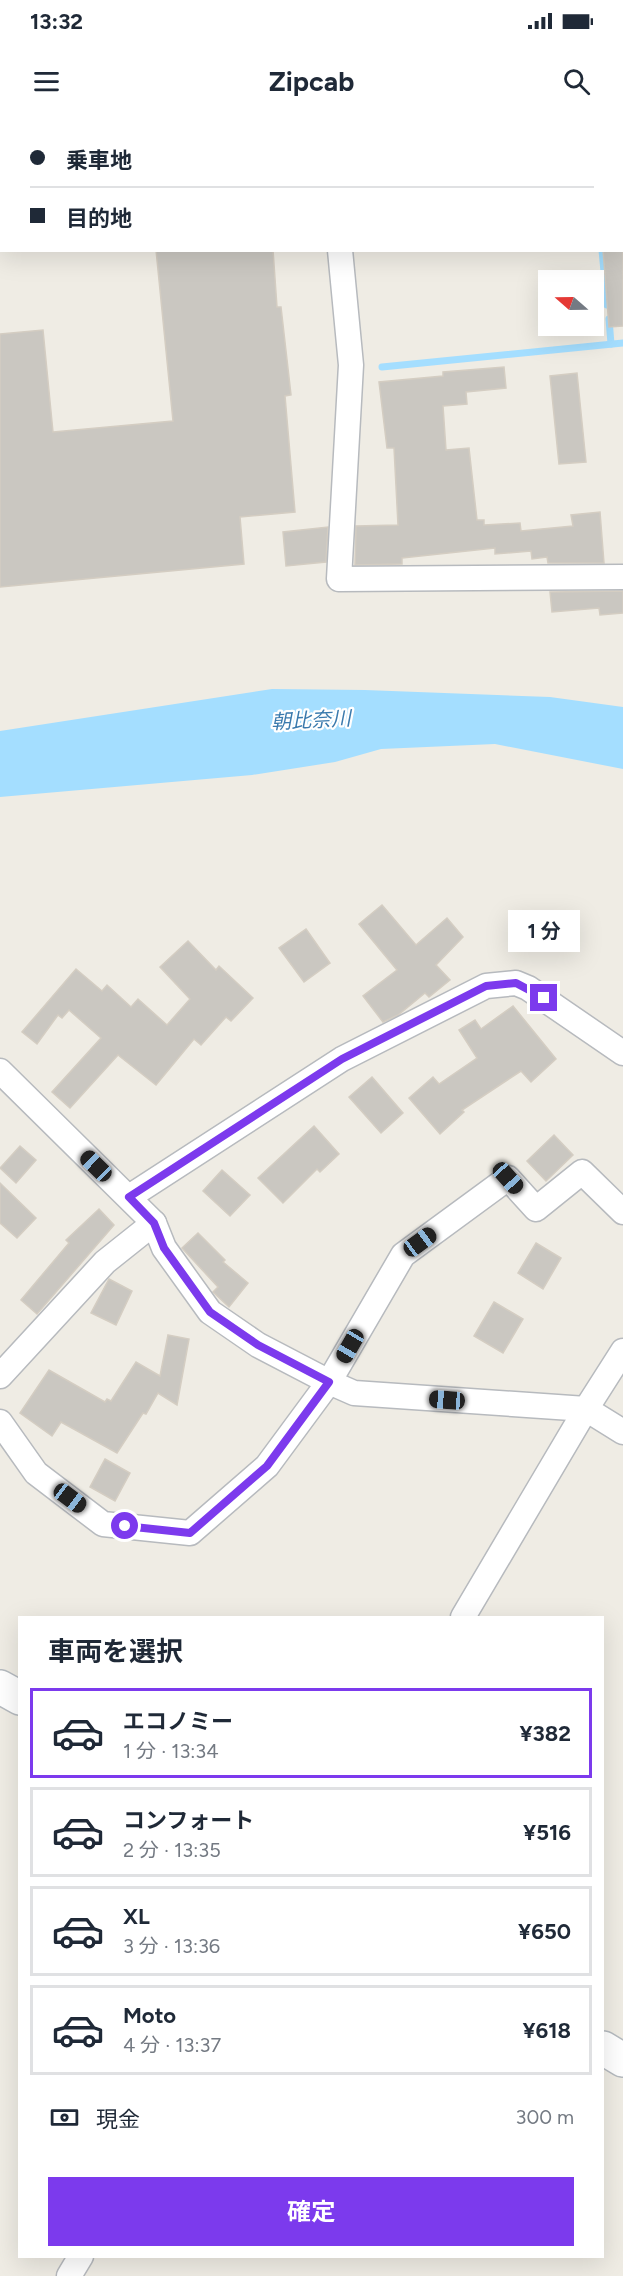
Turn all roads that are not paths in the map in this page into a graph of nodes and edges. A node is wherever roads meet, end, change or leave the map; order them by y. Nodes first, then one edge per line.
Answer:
1 (340, 252) edge
2 (623, 577) edge
3 (623, 1053) edge
4 (0, 1071) edge
5 (129, 1197) junction
6 (623, 1212) edge
7 (154, 1223) junction
8 (623, 1351) edge
9 (0, 1376) edge
10 (329, 1382) junction
11 (586, 1409) junction
12 (0, 1422) edge
13 (623, 1432) edge
14 (463, 1616) edge
15 (0, 1687) edge
16 (18, 1697) edge
17 (604, 2049) edge
18 (623, 2060) edge
19 (80, 2258) edge
20 (69, 2276) edge

1 - 2 street
3 - 5 street
4 - 5 street
5 - 7 street
6 - 10 street
7 - 9 street
7 - 10 street
8 - 11 street
10 - 11 street
10 - 12 street
11 - 13 street
11 - 14 street
15 - 16 street
17 - 18 street
19 - 20 street

